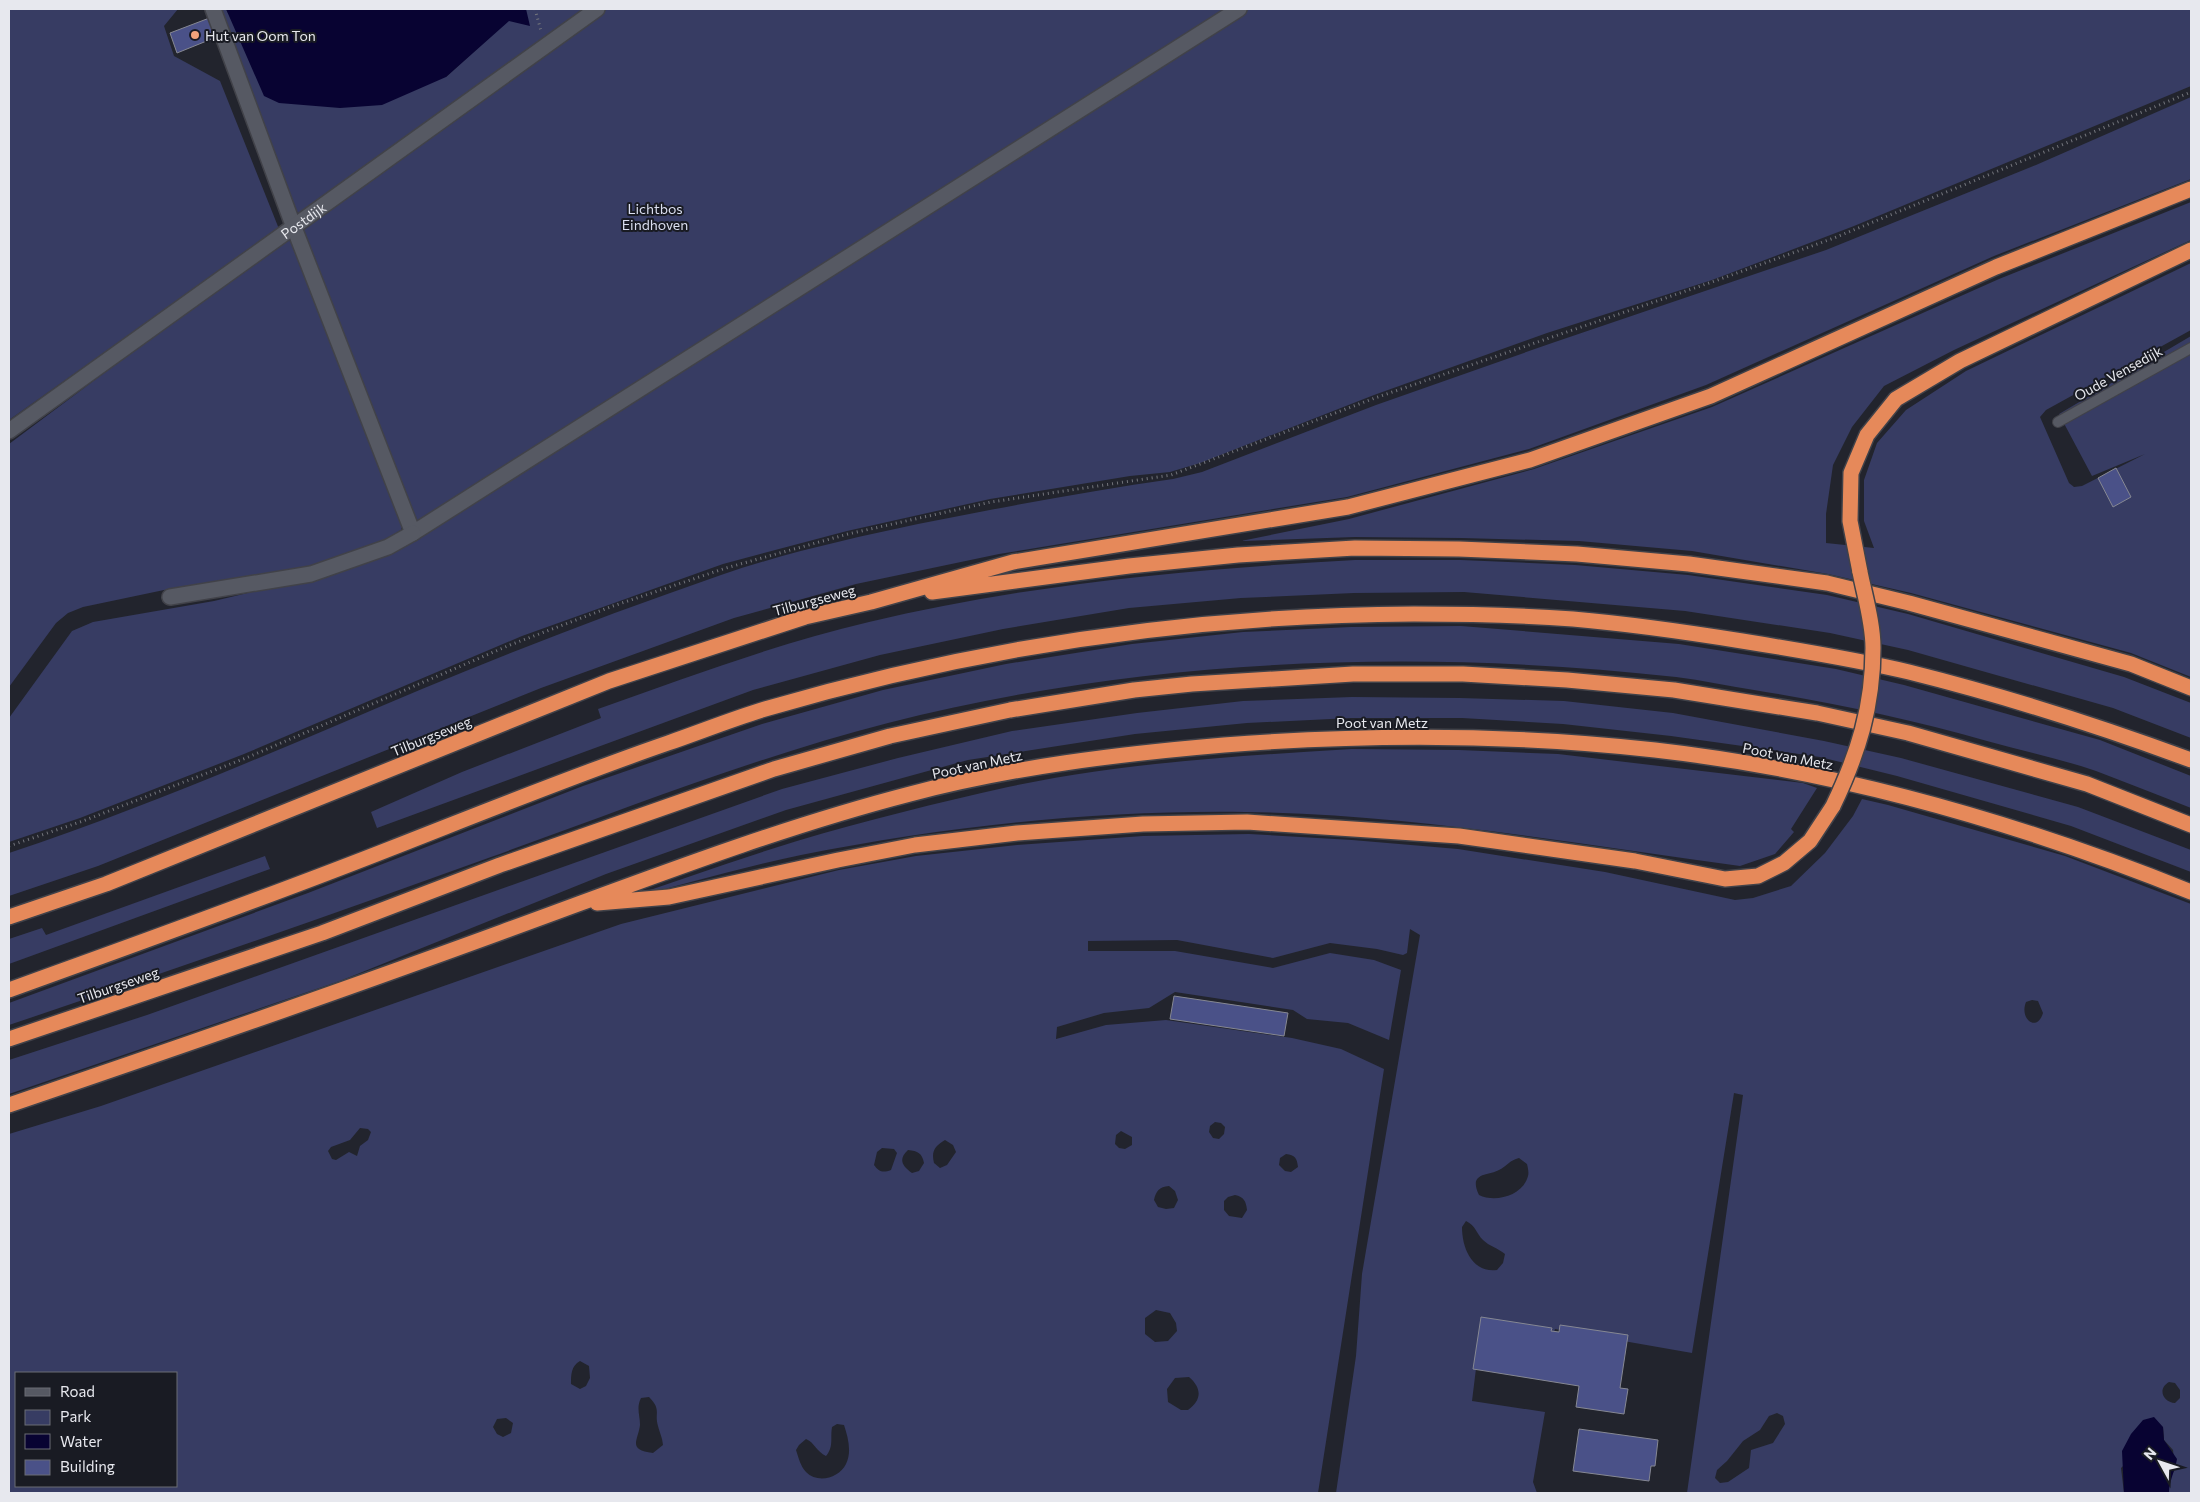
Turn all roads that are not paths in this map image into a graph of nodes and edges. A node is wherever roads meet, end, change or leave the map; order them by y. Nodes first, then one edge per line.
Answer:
1 (213, 9) edge
2 (597, 9) edge
3 (1239, 9) edge
4 (2191, 189) edge
5 (293, 225) junction
6 (2191, 250) edge
7 (2191, 348) edge
8 (2058, 422) dead end
9 (9, 431) edge
10 (413, 534) junction
11 (170, 597) dead end
12 (871, 602) junction
13 (2191, 688) edge
14 (2191, 760) edge
15 (2191, 825) edge
16 (2191, 892) edge
17 (576, 905) junction
18 (9, 917) edge
19 (9, 990) edge
20 (9, 1039) edge
21 (9, 1104) edge

1 - 5 street
2 - 5 street, Postdijk
3 - 10 street
4 - 12 highway
5 - 9 street, Postdijk
5 - 10 street
6 - 17 highway, bridge
7 - 8 lane, Oude Vensedijk
10 - 11 street
12 - 13 highway
12 - 18 highway, Tilburgseweg
14 - 19 highway
15 - 20 highway, Tilburgseweg
16 - 17 highway, Poot van Metz
17 - 21 highway

